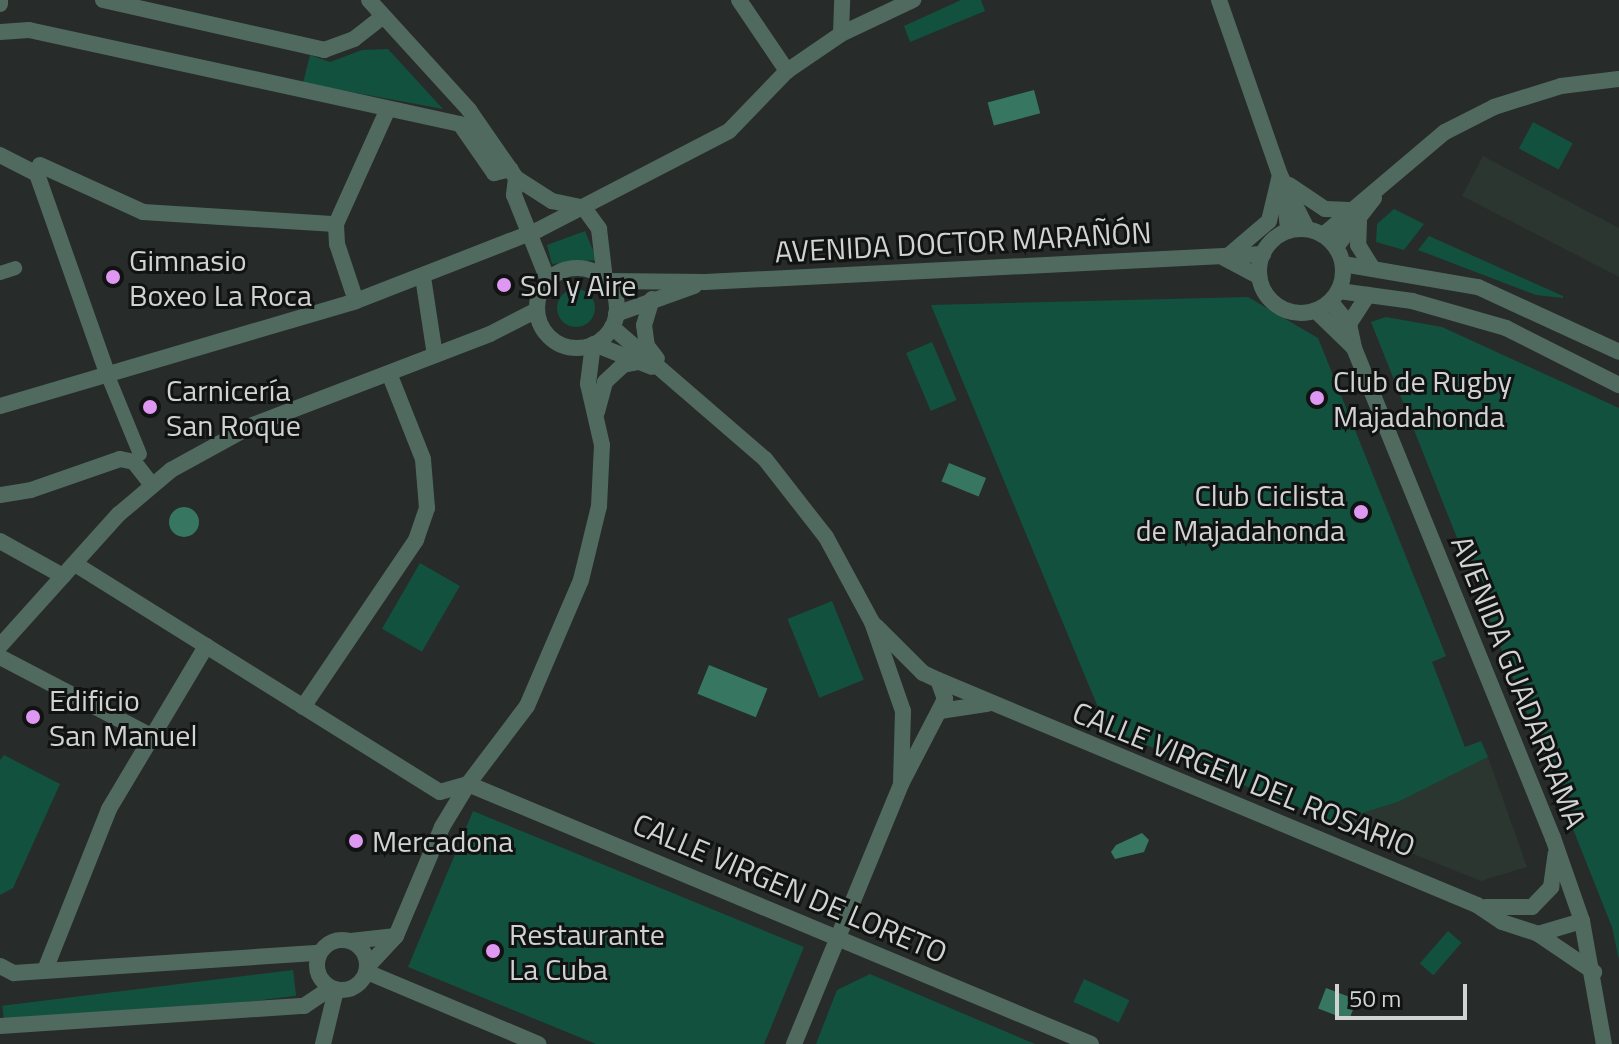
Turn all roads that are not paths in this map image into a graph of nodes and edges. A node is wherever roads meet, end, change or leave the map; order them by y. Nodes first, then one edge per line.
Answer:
1 (103, 0) edge
2 (739, 0) edge
3 (842, 0) edge
4 (913, 0) edge
5 (1219, 0) edge
6 (378, 6) edge
7 (0, 32) edge
8 (841, 34) junction
9 (787, 71) junction
10 (1619, 79) edge
11 (388, 109) junction
12 (0, 155) edge
13 (37, 174) junction
14 (514, 174) junction
15 (1280, 175) junction
16 (584, 208) junction
17 (1355, 216) junction
18 (336, 224) junction
19 (1288, 231) junction
20 (1315, 232) junction
21 (529, 234) junction
22 (1336, 247) junction
23 (1263, 254) junction
24 (1224, 258) junction
25 (1343, 264) junction
26 (1372, 267) junction
27 (423, 277) junction
28 (1259, 277) junction
29 (548, 280) junction
30 (606, 280) junction
31 (705, 282) junction
32 (1368, 295) junction
33 (652, 299) junction
34 (356, 301) junction
35 (1329, 301) junction
36 (539, 318) junction
37 (614, 320) junction
38 (1349, 324) junction
39 (593, 344) junction
40 (1354, 348) junction
41 (1619, 352) edge
42 (435, 355) junction
43 (639, 362) junction
44 (389, 373) junction
45 (667, 373) junction
46 (109, 379) junction
47 (1619, 385) edge
48 (0, 406) edge
49 (597, 414) junction
50 (140, 454) dead end
51 (152, 485) junction
52 (0, 495) edge
53 (0, 541) edge
54 (69, 570) junction
55 (872, 622) junction
56 (0, 646) edge
57 (206, 646) junction
58 (0, 657) edge
59 (931, 676) junction
60 (900, 703) junction
61 (989, 704) junction
62 (303, 707) junction
63 (937, 713) junction
64 (149, 735) junction
65 (468, 784) junction
66 (901, 784) junction
67 (1556, 849) junction
68 (1477, 905) junction
69 (1582, 921) junction
70 (1538, 934) junction
71 (396, 936) junction
72 (837, 937) junction
73 (351, 941) junction
74 (319, 953) junction
75 (0, 966) edge
76 (367, 969) junction
77 (45, 970) junction
78 (1594, 972) junction
79 (334, 989) junction
80 (0, 1026) edge
81 (323, 1044) edge
82 (538, 1044) edge
83 (794, 1044) edge
84 (1091, 1044) edge
85 (1604, 1044) edge

1 - 6 street
2 - 9 street
3 - 8 street
4 - 8 street
5 - 15 street
6 - 14 street
7 - 11 street
8 - 9 street
9 - 16 street
10 - 17 street
11 - 14 street
11 - 18 street
12 - 13 street
13 - 18 street
13 - 46 street
14 - 16 street
14 - 21 street
15 - 17 street
15 - 19 street
15 - 20 street
15 - 24 street
16 - 21 street
16 - 30 street
17 - 20 street
17 - 22 street
17 - 26 street
18 - 34 street
19 - 20 street
19 - 23 street
20 - 22 street
21 - 27 street
21 - 29 street
22 - 25 street
23 - 24 street, AVENIDA DOCTOR MARAÑÓN
23 - 28 street
24 - 28 street
24 - 31 street, AVENIDA DOCTOR MARAÑÓN
25 - 26 street
25 - 35 street
26 - 41 street
27 - 34 street
27 - 42 street
28 - 35 street
29 - 30 street, AVENIDA DOCTOR MARAÑÓN
29 - 36 street
30 - 31 street, AVENIDA DOCTOR MARAÑÓN
30 - 37 street
31 - 33 street, AVENIDA DOCTOR MARAÑÓN
32 - 35 street
32 - 38 street
32 - 47 street
33 - 37 street, AVENIDA DOCTOR MARAÑÓN
33 - 45 street
34 - 46 street
35 - 38 street, AVENIDA GUADARRAMA
35 - 40 street, AVENIDA GUADARRAMA
36 - 39 street
36 - 42 street
37 - 39 street, AVENIDA DOCTOR MARAÑÓN
37 - 45 street
38 - 40 street, AVENIDA GUADARRAMA
39 - 43 street
39 - 49 street
40 - 67 street, AVENIDA GUADARRAMA
42 - 44 street
43 - 45 street
43 - 49 street
44 - 51 street
44 - 62 street
45 - 55 street
46 - 48 street
46 - 50 street
49 - 65 street
51 - 52 street
51 - 54 street
53 - 54 street
54 - 56 street
54 - 57 street
55 - 59 street, CALLE VIRGEN DEL ROSARIO
55 - 60 street
57 - 62 street
57 - 64 street
58 - 64 street
59 - 60 street
59 - 61 street, CALLE VIRGEN DEL ROSARIO
59 - 63 street
60 - 63 street
60 - 66 street
61 - 63 street
61 - 68 street, CALLE VIRGEN DEL ROSARIO
62 - 65 street
63 - 66 street
64 - 77 street
65 - 71 street
65 - 72 street, CALLE VIRGEN DE LORETO
66 - 72 street
67 - 68 street, CALLE VIRGEN DEL ROSARIO
67 - 69 street, AVENIDA GUADARRAMA
68 - 70 street, CALLE VIRGEN DEL ROSARIO
69 - 70 street
69 - 78 street, AVENIDA GUADARRAMA
70 - 78 street, CALLE VIRGEN DEL ROSARIO
71 - 73 street
71 - 76 street
72 - 83 street
72 - 84 street, CALLE VIRGEN DE LORETO
73 - 74 street
73 - 76 street
74 - 77 street
74 - 79 street
75 - 77 street
76 - 79 street
76 - 82 street
78 - 85 street, AVENIDA GUADARRAMA
79 - 80 street
79 - 81 street

